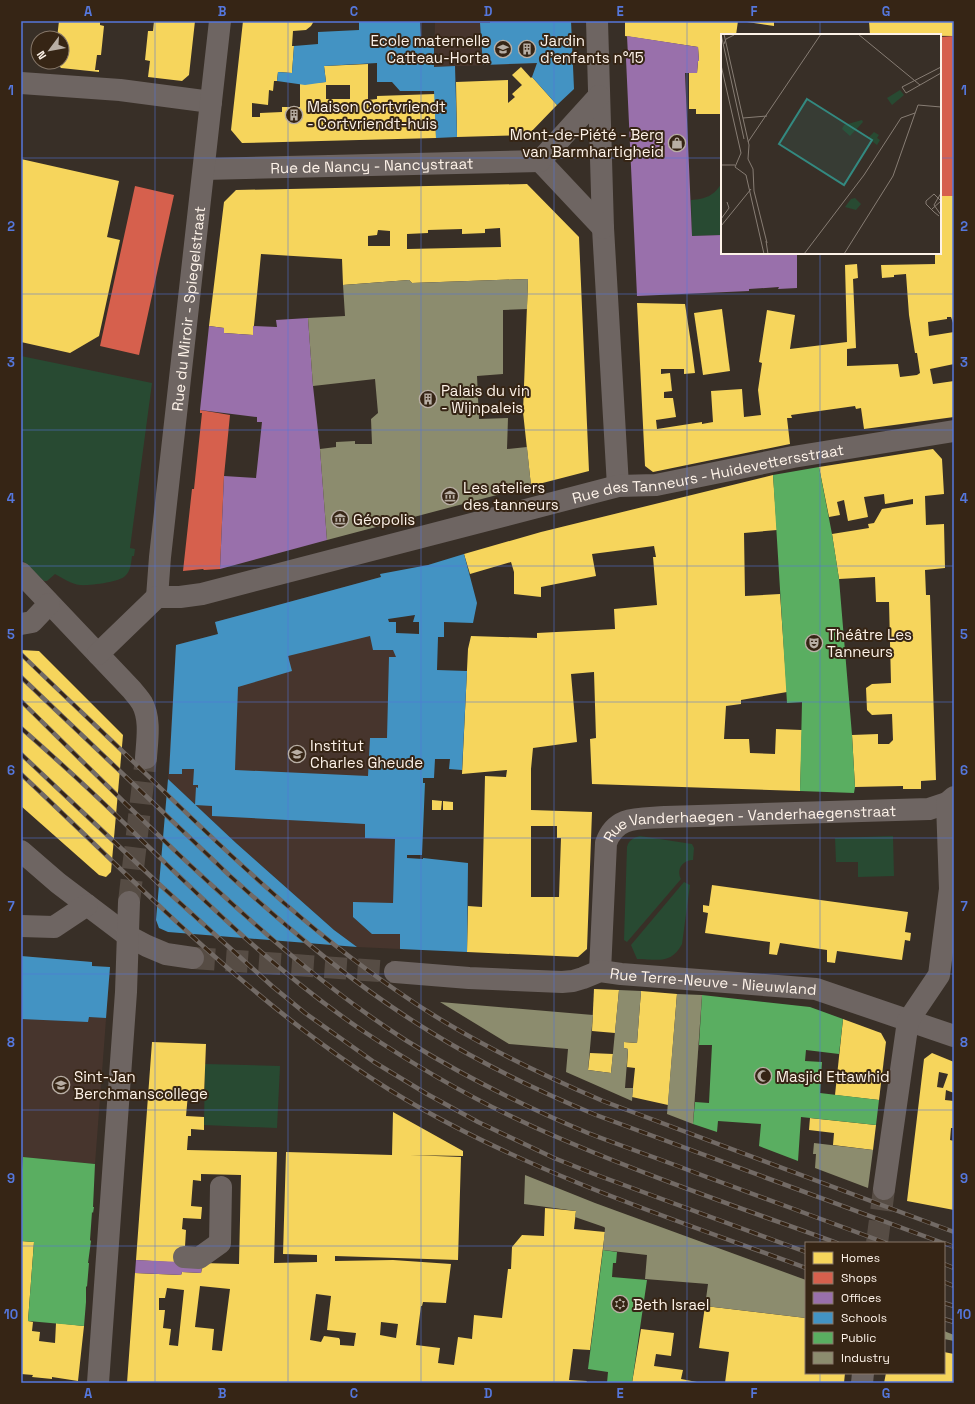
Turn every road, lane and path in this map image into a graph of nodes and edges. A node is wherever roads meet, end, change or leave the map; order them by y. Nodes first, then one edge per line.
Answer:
1 (220, 21) edge
2 (598, 21) edge
3 (21, 83) edge
4 (600, 96) junction
5 (211, 102) junction
6 (540, 161) junction
7 (204, 169) junction
8 (602, 228) junction
9 (954, 431) edge
10 (618, 486) junction
11 (21, 573) edge
12 (157, 597) junction
13 (49, 604) junction
14 (21, 624) edge
15 (98, 654) junction
16 (146, 758) tunnel mouth
17 (952, 799) edge
18 (21, 851) edge
19 (129, 902) tunnel mouth
20 (87, 905) junction
21 (21, 926) edge
22 (128, 936) junction
23 (193, 958) tunnel mouth
24 (600, 971) junction
25 (395, 972) tunnel mouth
26 (908, 1021) junction
27 (954, 1036) edge
28 (222, 1187) dead end
29 (884, 1189) tunnel mouth
30 (184, 1257) dead end
31 (98, 1383) edge

1 - 5 street, Rue du Miroir - Spiegelstraat
2 - 4 street
3 - 5 street
4 - 6 street
4 - 8 street
5 - 7 street, Rue du Miroir - Spiegelstraat
6 - 7 street, Rue de Nancy - Nancystraat
6 - 8 street
7 - 12 street, Rue du Miroir - Spiegelstraat
8 - 10 street
9 - 10 street, Rue des Tanneurs - Huidevettersstraat
10 - 12 street, Rue des Tanneurs - Huidevettersstraat
11 - 13 street
12 - 15 street
13 - 14 street
13 - 15 street
15 - 16 street
17 - 24 street, Rue Vanderhaegen - Vanderhaegenstraat
17 - 26 street
18 - 20 street
19 - 22 street
20 - 21 street
20 - 22 street
22 - 23 street
22 - 31 street
24 - 25 street, Rue Terre-Neuve - Nieuwland
24 - 26 street, Rue Terre-Neuve - Nieuwland
26 - 27 street, Rue Terre-Neuve - Nieuwland
26 - 29 street
28 - 30 street

